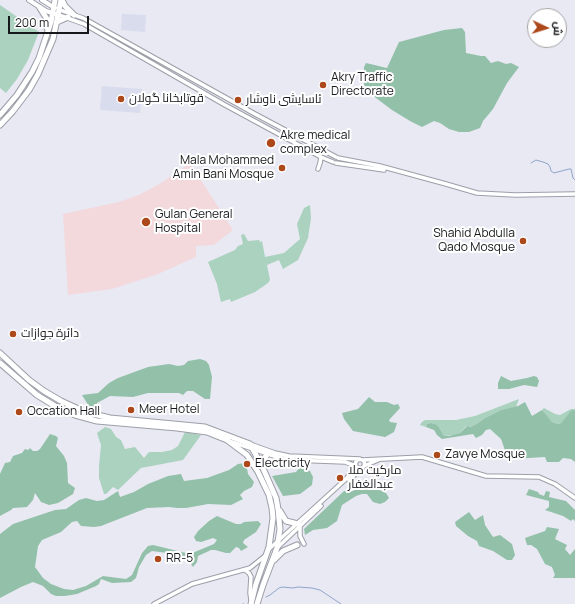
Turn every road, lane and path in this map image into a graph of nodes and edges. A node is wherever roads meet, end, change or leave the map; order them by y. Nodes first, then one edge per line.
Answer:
1 (29, 0) edge
2 (42, 0) edge
3 (55, 0) edge
4 (61, 0) edge
5 (40, 8) junction
6 (57, 12) junction
7 (74, 15) junction
8 (68, 17) junction
9 (57, 22) junction
10 (47, 33) junction
11 (156, 59) junction
12 (152, 64) junction
13 (0, 115) edge
14 (0, 125) edge
15 (321, 157) junction
16 (336, 160) junction
17 (318, 169) dead end
18 (575, 194) edge
19 (0, 353) edge
20 (0, 363) edge
21 (232, 442) junction
22 (251, 447) junction
23 (247, 455) junction
24 (267, 455) junction
25 (361, 460) junction
26 (379, 460) junction
27 (262, 466) junction
28 (356, 466) junction
29 (363, 467) junction
30 (575, 498) edge
31 (277, 505) junction
32 (299, 525) junction
33 (279, 541) junction
34 (304, 544) dead end
35 (297, 545) dead end
36 (278, 548) junction
37 (267, 553) junction
38 (271, 564) junction
39 (245, 570) junction
40 (251, 602) edge
41 (154, 604) edge
42 (257, 604) edge

1 - 5 main road
2 - 6 main road
3 - 6 highway
4 - 6 highway
4 - 7 highway
5 - 6 main road
5 - 10 highway
6 - 7 street
6 - 8 street
6 - 9 highway
6 - 10 highway
7 - 11 street
8 - 9 highway
8 - 12 street
9 - 14 highway
10 - 13 highway
11 - 12 street
11 - 16 street
12 - 15 street
15 - 16 street
15 - 17 street
16 - 18 street
19 - 22 highway
20 - 21 highway
21 - 22 street
21 - 23 highway
22 - 23 highway
22 - 24 street
22 - 25 street
22 - 27 highway
23 - 37 highway
24 - 27 highway
24 - 28 street
25 - 26 street
25 - 28 street
25 - 29 street
26 - 29 street
26 - 30 street
27 - 31 highway
28 - 29 street
28 - 32 street
29 - 32 street
31 - 32 highway
31 - 33 highway
32 - 33 street
32 - 34 street
32 - 36 street
33 - 36 highway
33 - 37 street
35 - 38 highway
36 - 38 highway
37 - 39 street
37 - 40 highway
38 - 42 highway
39 - 40 street
39 - 41 street

